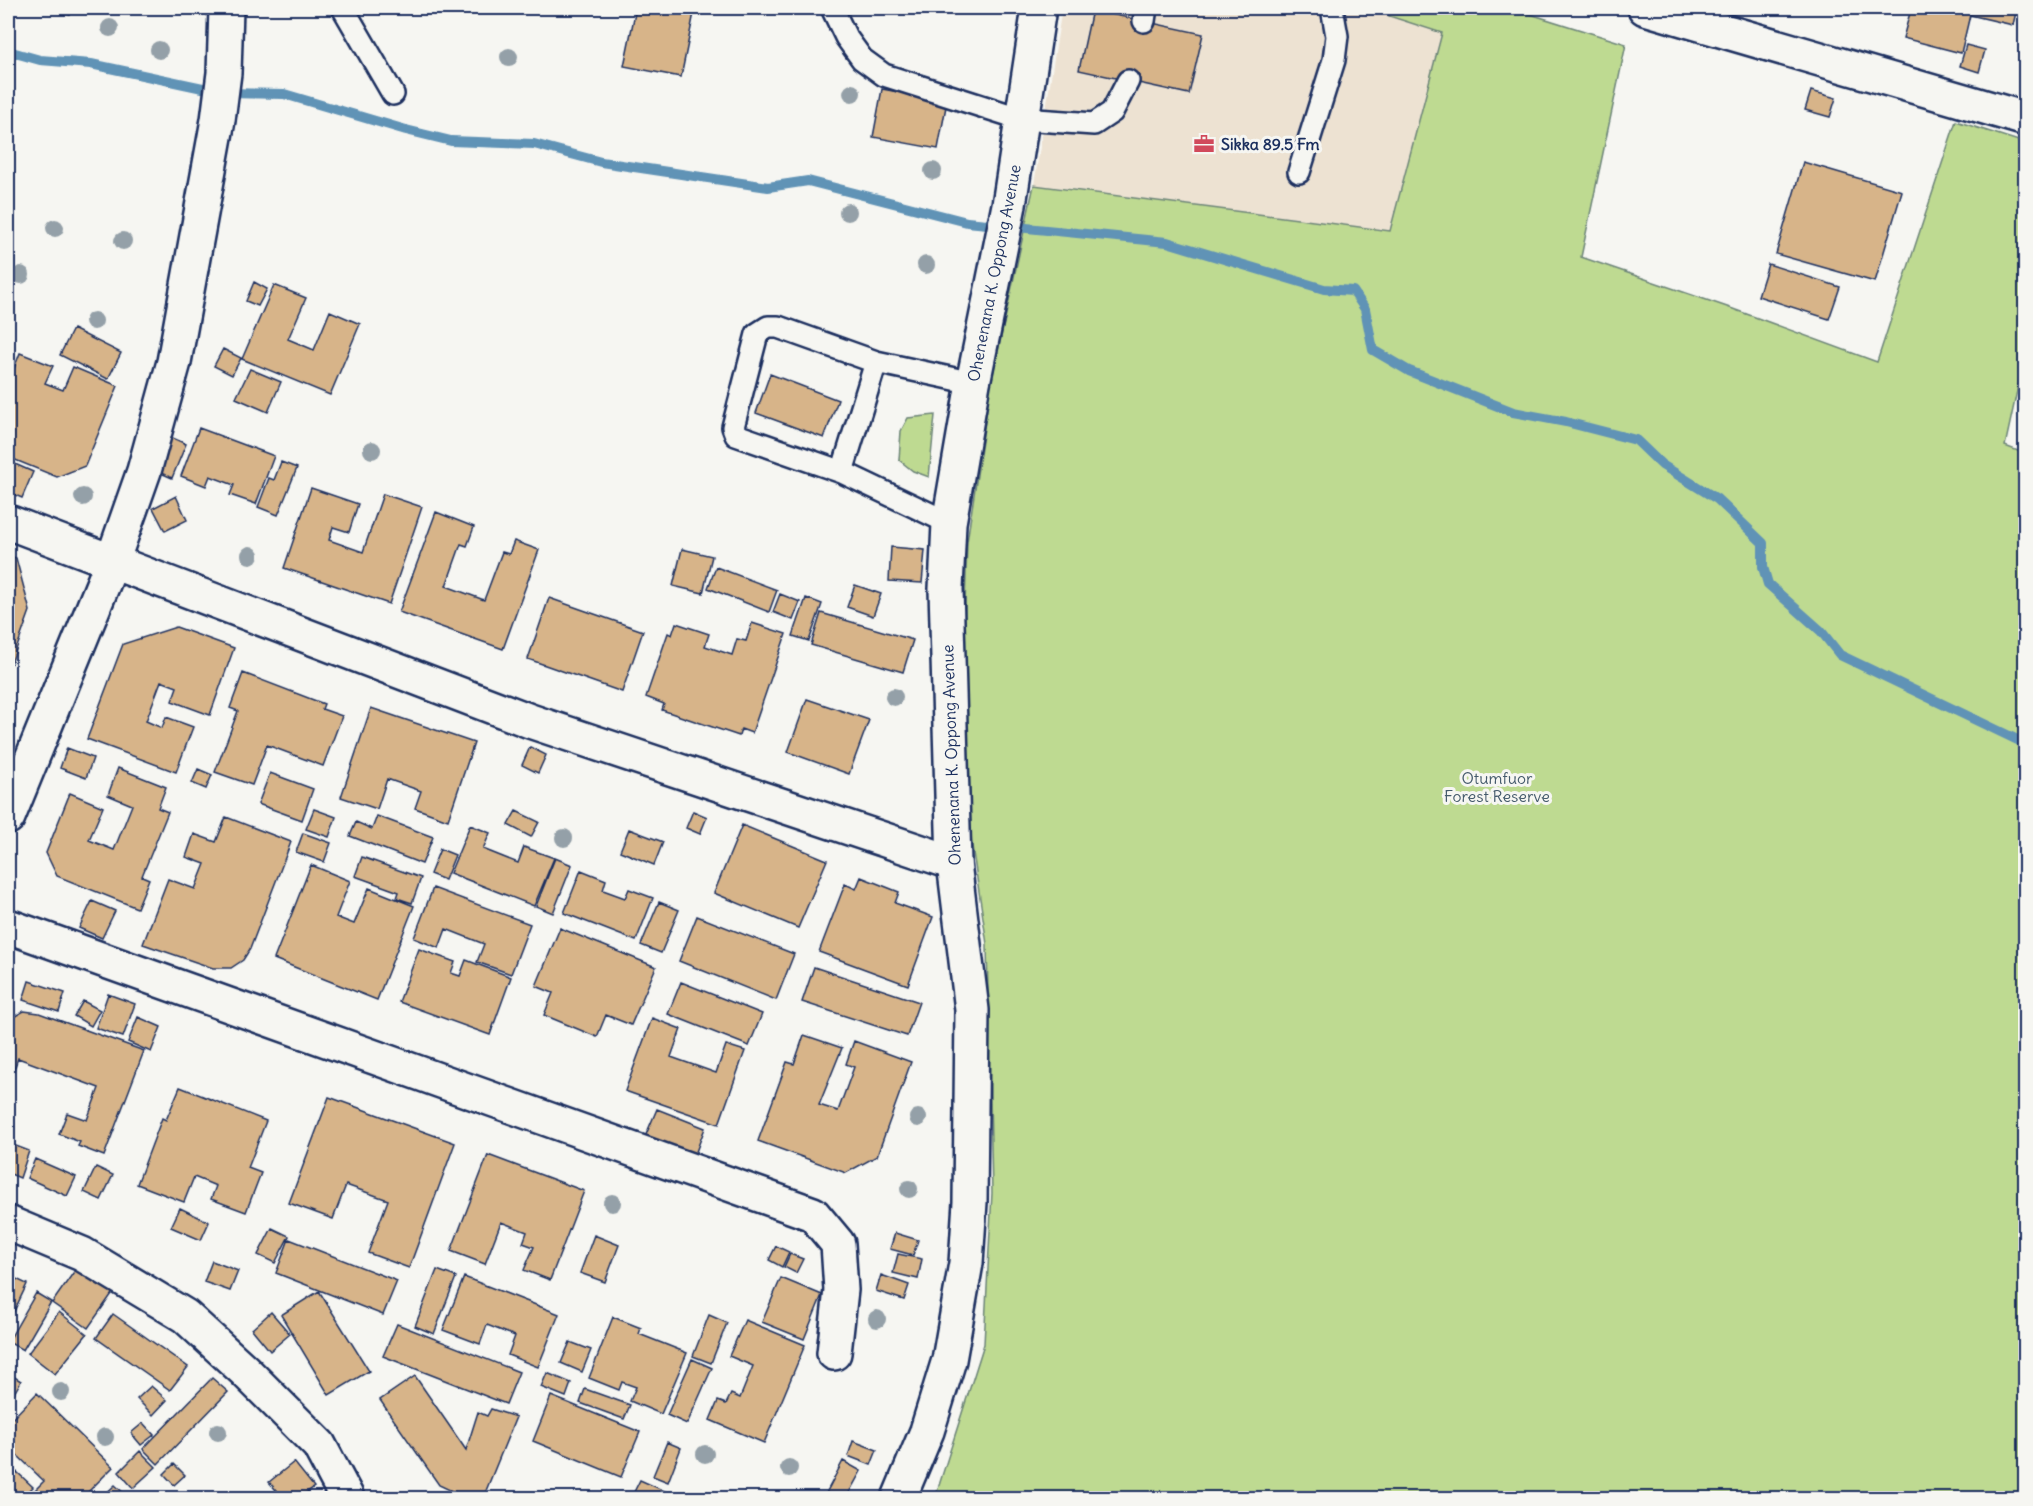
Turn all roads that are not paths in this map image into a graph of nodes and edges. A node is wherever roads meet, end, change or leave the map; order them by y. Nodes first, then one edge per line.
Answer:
1 (226, 8) edge
2 (343, 8) edge
3 (832, 8) edge
4 (1039, 8) edge
5 (1332, 8) edge
6 (1645, 8) edge
7 (1128, 81) dead end
8 (393, 94) dead end
9 (1022, 119) junction
10 (2025, 119) edge
11 (1299, 172) dead end
12 (876, 362) junction
13 (973, 383) junction
14 (842, 472) junction
15 (8, 522) edge
16 (949, 523) junction
17 (112, 562) junction
18 (8, 817) edge
19 (954, 863) junction
20 (8, 926) edge
21 (8, 1223) edge
22 (834, 1353) dead end
23 (347, 1498) edge
24 (899, 1498) edge

1 - 17 street
2 - 8 lane
3 - 9 lane
4 - 9 street, Ohenenana K. Oppong Avenue
5 - 11 lane
6 - 10 street
7 - 9 lane
9 - 13 street, Ohenenana K. Oppong Avenue
12 - 13 lane
12 - 14 lane
12 - 14 lane
13 - 16 street, Ohenenana K. Oppong Avenue
14 - 16 lane
15 - 17 street
16 - 19 street, Ohenenana K. Oppong Avenue
17 - 18 street
17 - 19 street
19 - 24 street, Ohenenana K. Oppong Avenue
20 - 22 street
21 - 23 street

